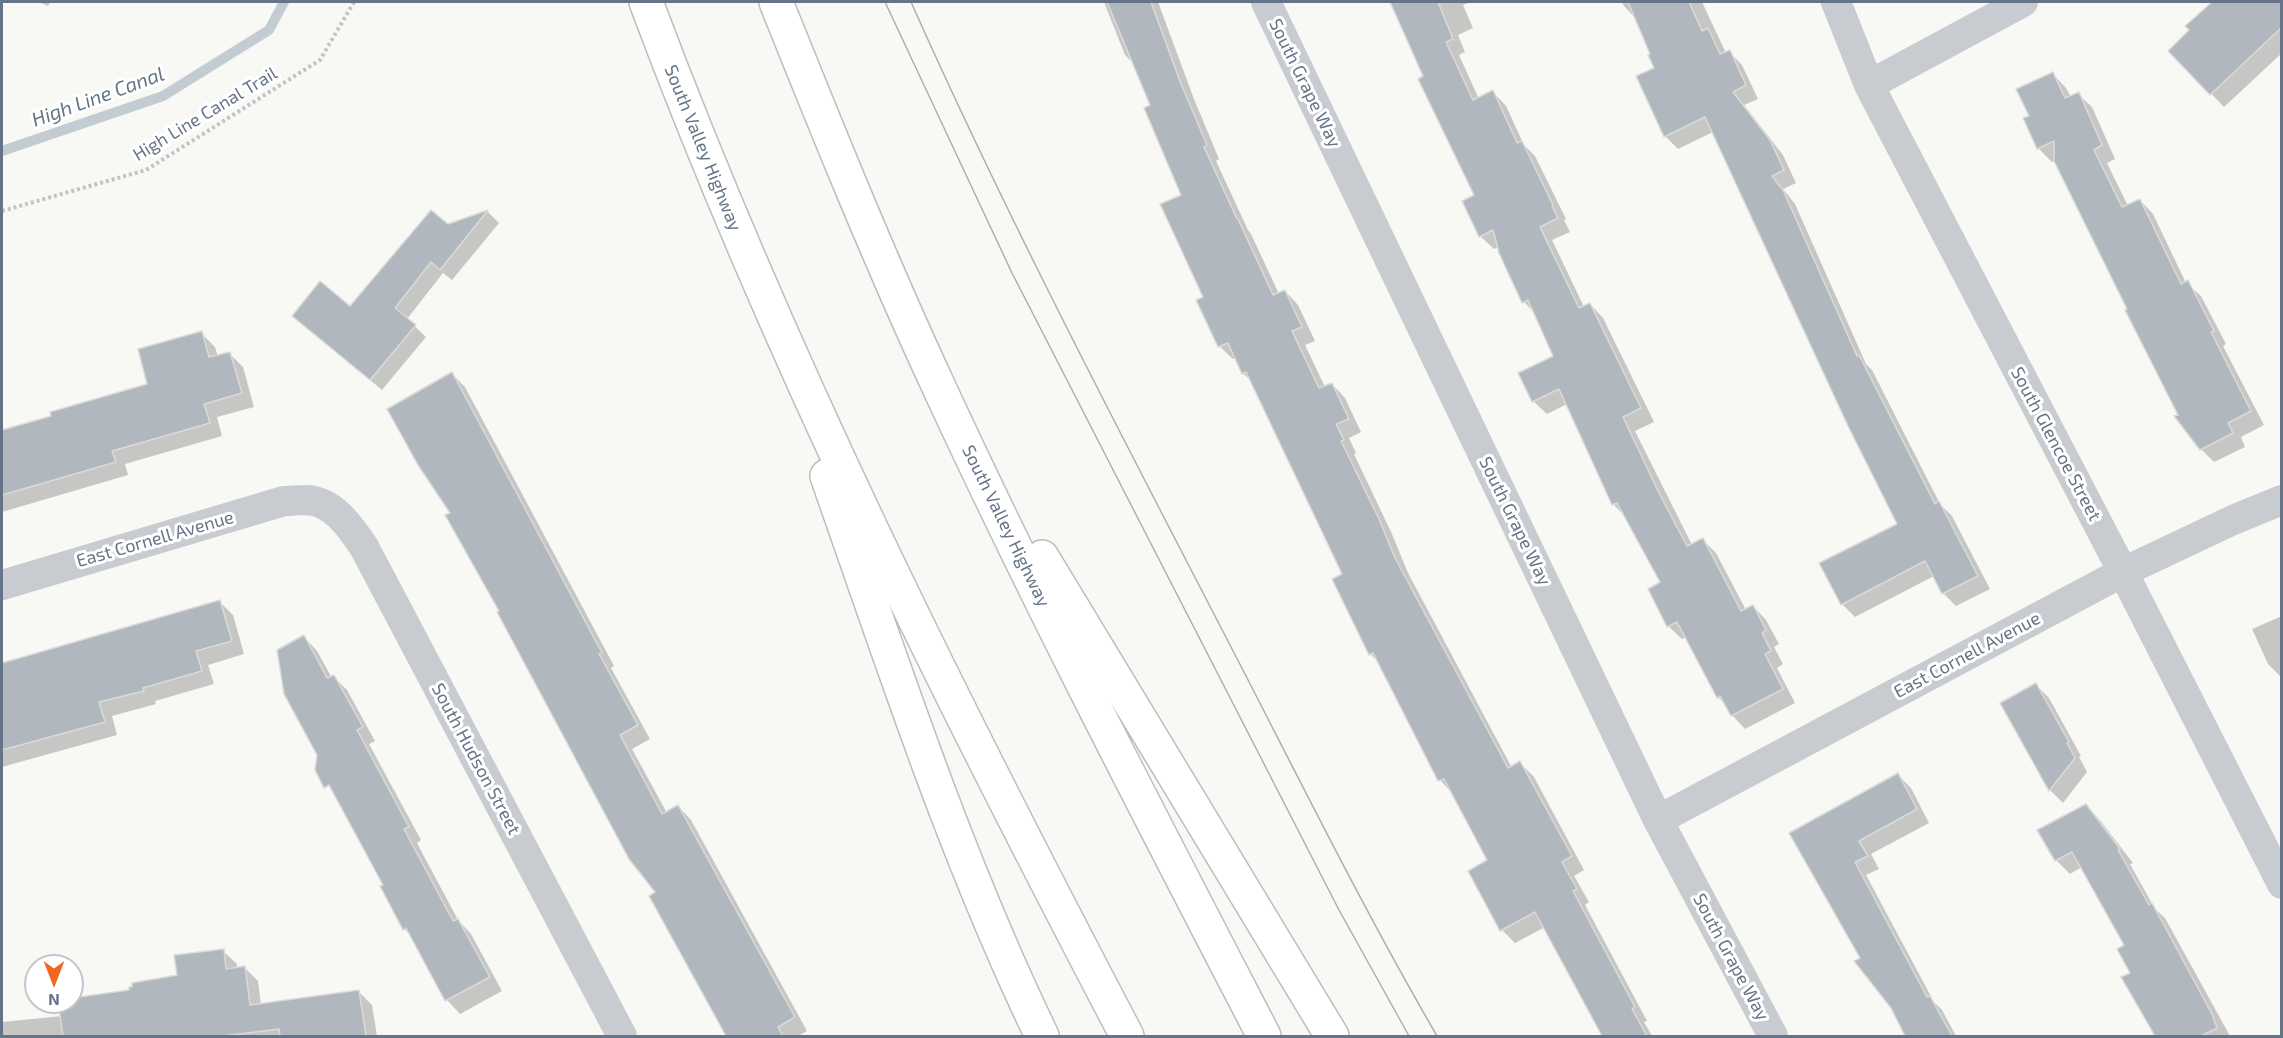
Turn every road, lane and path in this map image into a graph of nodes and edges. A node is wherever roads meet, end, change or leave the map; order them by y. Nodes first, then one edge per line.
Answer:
1 (354, 2) edge
2 (646, 2) edge
3 (776, 2) edge
4 (1266, 2) edge
5 (1836, 2) edge
6 (2023, 2) edge
7 (1869, 85) junction
8 (2, 212) edge
9 (760, 287) junction
10 (937, 383) junction
11 (310, 500) joint
12 (2282, 500) edge
13 (2123, 572) junction
14 (2, 585) edge
15 (1658, 820) junction
16 (2282, 884) edge
17 (622, 1036) edge
18 (1042, 1036) edge
19 (1127, 1036) edge
20 (1264, 1036) edge
21 (1332, 1036) edge
22 (1773, 1036) edge

1 - 8 path, High Line Canal Trail
2 - 9 highway, South Valley Highway
3 - 10 highway, South Valley Highway
4 - 15 street, South Grape Way
5 - 7 street, South Glencoe Street
6 - 7 street
7 - 13 street, South Glencoe Street
9 - 18 highway
9 - 19 highway, South Valley Highway
10 - 20 highway, South Valley Highway
10 - 21 highway
11 - 14 street, East Cornell Avenue
11 - 17 street, South Hudson Street
12 - 13 street, East Cornell Avenue
13 - 15 street, East Cornell Avenue
13 - 16 street, South Glencoe Street
15 - 22 street, South Grape Way

